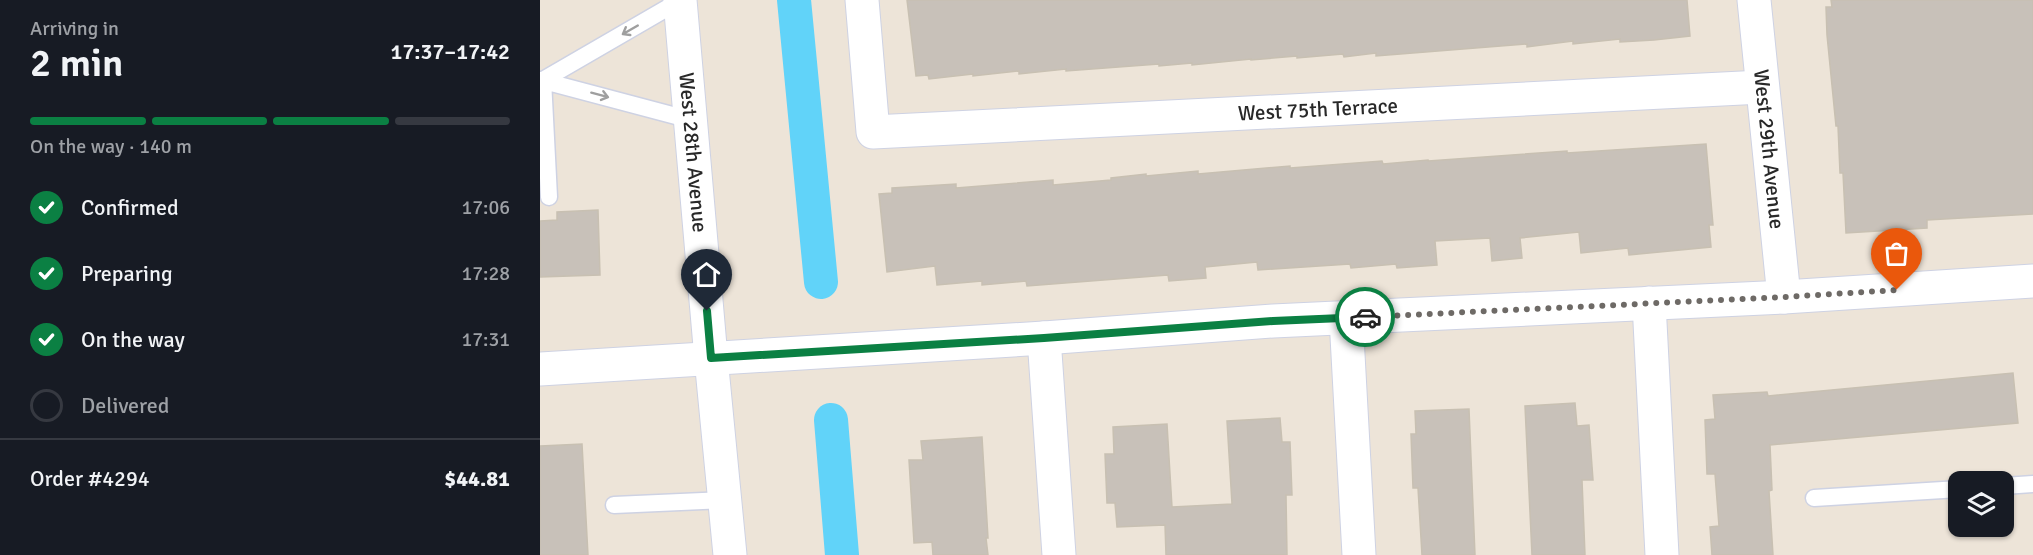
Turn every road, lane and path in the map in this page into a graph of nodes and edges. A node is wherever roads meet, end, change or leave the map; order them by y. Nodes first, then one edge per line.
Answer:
1 (680, 0) edge
2 (862, 0) edge
3 (1754, 0) edge
4 (542, 80) edge
5 (1762, 87) junction
6 (691, 120) junction
7 (549, 197) dead end
8 (2033, 281) edge
9 (1784, 297) junction
10 (1648, 303) junction
11 (1346, 318) junction
12 (1044, 338) junction
13 (711, 358) junction
14 (540, 369) edge
15 (2033, 484) edge
16 (2014, 485) edge
17 (1948, 490) edge
18 (1814, 498) dead end
19 (725, 500) junction
20 (614, 505) dead end
21 (730, 555) edge
22 (1059, 555) edge
23 (1359, 555) edge
24 (1662, 555) edge

1 -> 4 lane
1 - 6 street, West 28th Avenue
2 - 5 street, West 75th Terrace
3 - 5 street, West 29th Avenue
4 -> 6 lane
4 - 7 lane
5 - 9 street, West 29th Avenue
6 - 13 street, West 28th Avenue
8 - 9 street
9 - 10 street
10 - 11 street
10 - 24 street
11 - 12 street
11 - 23 street
12 - 13 street
12 - 22 street
13 - 14 street
13 - 19 street, West 28th Avenue
15 - 16 lane
17 - 18 lane
19 - 20 lane
19 - 21 street, West 28th Avenue

